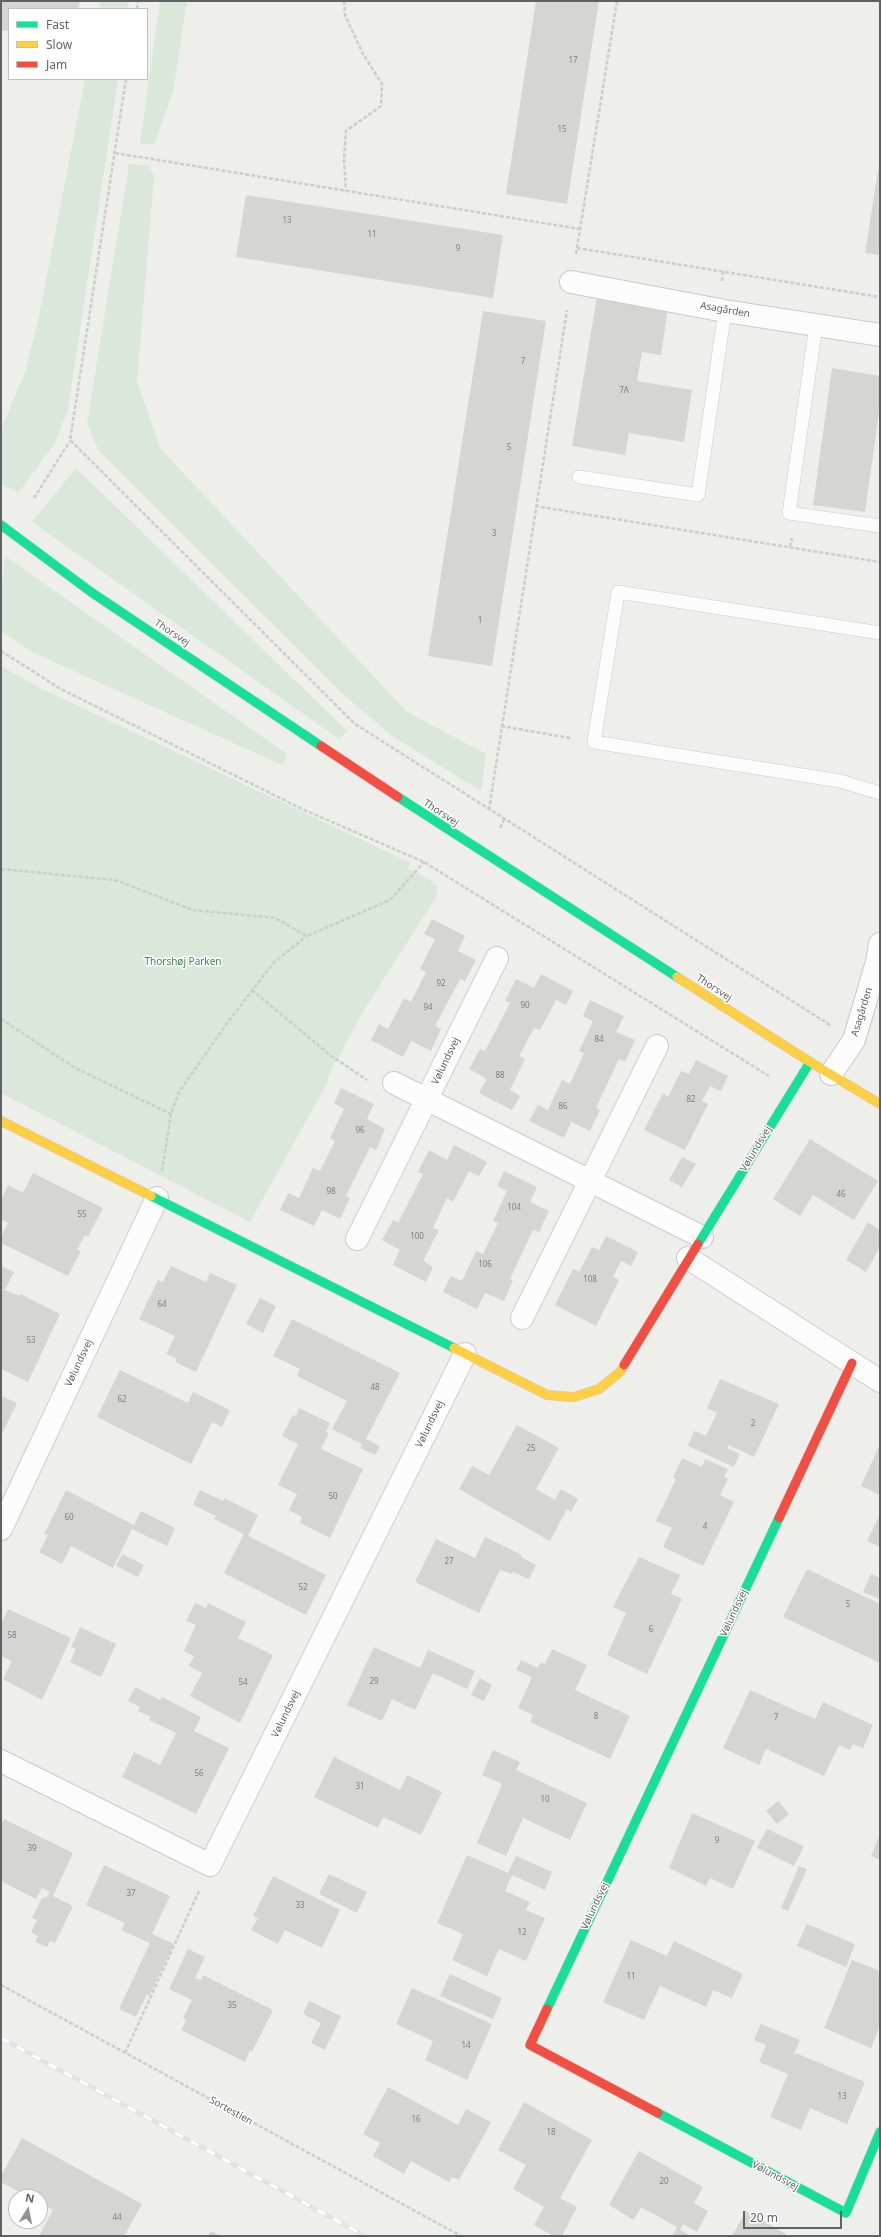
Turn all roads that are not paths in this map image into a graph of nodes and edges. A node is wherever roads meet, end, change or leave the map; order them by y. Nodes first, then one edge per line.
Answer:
1 (571, 282) road end
2 (725, 311) junction
3 (816, 325) junction
4 (880, 335) edge
5 (579, 477) dead end
6 (1, 525) edge
7 (880, 526) edge
8 (880, 633) edge
9 (880, 793) edge
10 (880, 944) edge
11 (497, 958) dead end
12 (657, 1046) dead end
13 (810, 1062) junction
14 (831, 1074) junction
15 (394, 1083) road end
16 (427, 1100) junction
17 (880, 1104) edge
18 (1, 1121) edge
19 (590, 1180) junction
20 (157, 1198) junction
21 (702, 1236) junction
22 (357, 1239) dead end
23 (688, 1258) junction
24 (522, 1318) dead end
25 (465, 1354) junction
26 (852, 1363) junction
27 (880, 1381) edge
28 (1, 1529) edge
29 (1, 1761) edge
30 (880, 2132) edge

1 - 2 street, Asagården
2 - 3 street, Asagården
2 - 5 lane
3 - 4 street, Asagården
3 - 7 lane
6 - 13 street, Thorsvej
8 - 9 lane
10 - 14 street, Asagården
11 - 16 street, Vølundsvej
12 - 19 street
13 - 14 street, Thorsvej
13 - 21 street, Vølundsvej
14 - 17 street, Thorsvej
15 - 16 street
16 - 19 street
16 - 22 street, Vølundsvej
18 - 20 street, Vølundsvej
19 - 21 street
19 - 24 street
20 - 25 street, Vølundsvej
20 - 28 street, Vølundsvej
21 - 23 street, Vølundsvej
23 - 25 street, Vølundsvej
23 - 26 street
25 - 29 street, Vølundsvej
26 - 27 street
26 - 30 street, Vølundsvej

